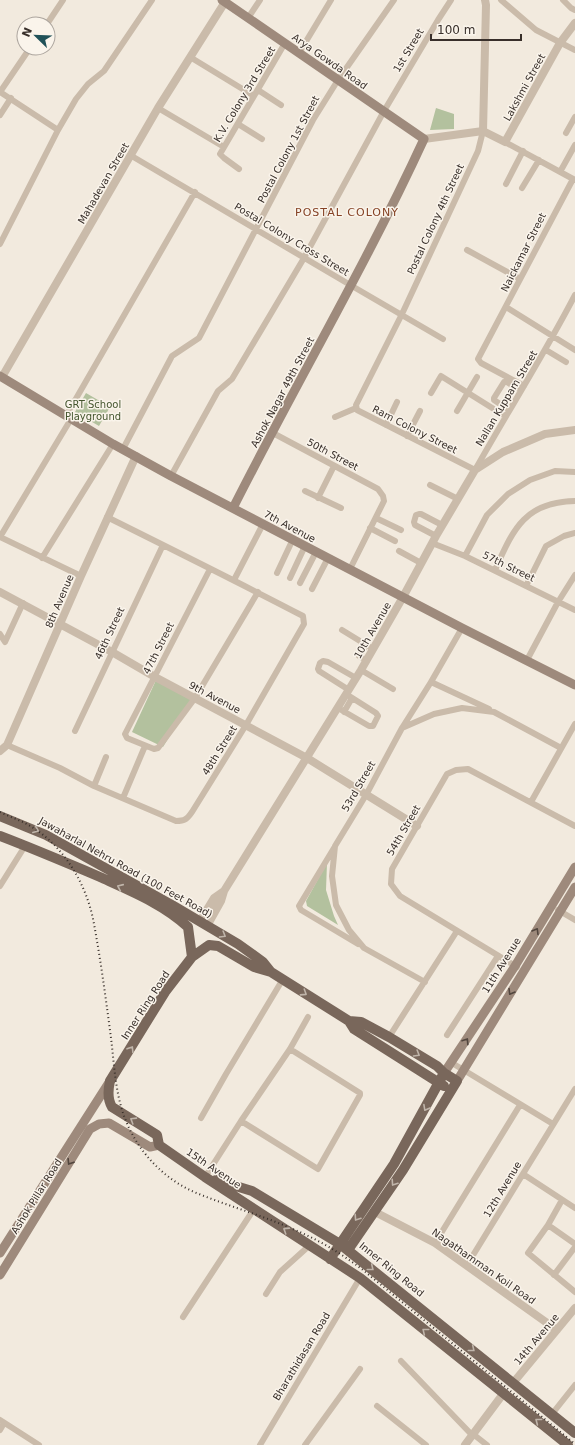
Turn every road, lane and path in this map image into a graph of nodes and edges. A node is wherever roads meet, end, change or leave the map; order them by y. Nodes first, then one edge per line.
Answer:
1 (63, 0) edge
2 (152, 0) edge
3 (260, 0) edge
4 (331, 0) edge
5 (394, 0) edge
6 (451, 0) edge
7 (485, 0) edge
8 (502, 0) edge
9 (563, 0) edge
10 (224, 1) edge
11 (575, 10) edge
12 (52, 16) edge
13 (248, 18) junction
14 (575, 23) edge
15 (285, 43) junction
16 (560, 43) junction
17 (575, 50) edge
18 (299, 53) junction
19 (25, 56) edge
20 (190, 57) junction
21 (338, 80) junction
22 (258, 90) junction
23 (0, 92) edge
24 (254, 96) junction
25 (11, 98) junction
26 (282, 105) dead end
27 (158, 108) junction
28 (384, 111) junction
29 (0, 115) edge
30 (575, 117) edge
31 (238, 124) junction
32 (58, 130) junction
33 (483, 131) junction
34 (566, 133) dead end
35 (262, 139) dead end
36 (424, 139) junction
37 (505, 142) junction
38 (575, 145) edge
39 (224, 147) junction
40 (523, 152) junction
41 (130, 155) junction
42 (539, 160) junction
43 (239, 169) dead end
44 (560, 172) junction
45 (574, 180) edge
46 (506, 184) dead end
47 (522, 188) dead end
48 (195, 192) junction
49 (256, 229) junction
50 (0, 244) edge
51 (467, 250) dead end
52 (304, 258) junction
53 (520, 279) junction
54 (352, 286) junction
55 (575, 295) edge
56 (506, 307) junction
57 (402, 314) junction
58 (554, 336) junction
59 (443, 339) dead end
60 (546, 350) junction
61 (575, 350) edge
62 (566, 362) dead end
63 (1, 377) edge
64 (477, 378) dead end
65 (522, 385) junction
66 (431, 393) dead end
67 (468, 393) junction
68 (397, 402) dead end
69 (356, 408) junction
70 (509, 410) junction
71 (420, 411) dead end
72 (457, 411) dead end
73 (505, 416) junction
74 (69, 417) junction
75 (335, 417) dead end
76 (386, 425) junction
77 (575, 430) edge
78 (271, 432) junction
79 (407, 436) junction
80 (113, 444) junction
81 (123, 449) junction
82 (136, 456) junction
83 (334, 466) junction
84 (475, 470) junction
85 (575, 472) edge
86 (171, 476) junction
87 (430, 485) dead end
88 (305, 491) dead end
89 (318, 498) junction
90 (458, 499) junction
91 (575, 501) edge
92 (233, 508) junction
93 (341, 508) dead end
94 (107, 517) junction
95 (376, 518) junction
96 (263, 524) junction
97 (442, 525) junction
98 (370, 528) junction
99 (401, 530) dead end
100 (575, 533) edge
101 (0, 537) edge
102 (293, 539) junction
103 (434, 539) junction
104 (395, 541) dead end
105 (163, 545) junction
106 (305, 546) junction
107 (399, 551) dead end
108 (316, 552) junction
109 (465, 556) junction
110 (42, 558) junction
111 (328, 558) junction
112 (420, 563) junction
113 (210, 569) junction
114 (350, 569) junction
115 (494, 570) junction
116 (276, 573) dead end
117 (575, 575) edge
118 (81, 576) junction
119 (290, 578) dead end
120 (234, 580) junction
121 (300, 583) dead end
122 (526, 586) junction
123 (312, 589) dead end
124 (0, 592) edge
125 (258, 592) junction
126 (403, 597) junction
127 (558, 602) junction
128 (23, 603) junction
129 (575, 610) edge
130 (60, 624) junction
131 (462, 628) junction
132 (342, 630) dead end
133 (0, 634) edge
134 (369, 647) junction
135 (112, 652) junction
136 (527, 660) junction
137 (361, 670) junction
138 (155, 677) junction
139 (356, 678) junction
140 (431, 682) junction
141 (575, 686) edge
142 (393, 689) dead end
143 (349, 694) junction
144 (195, 698) junction
145 (341, 710) junction
146 (494, 712) junction
147 (575, 724) edge
148 (246, 725) junction
149 (402, 728) junction
150 (75, 731) dead end
151 (7, 745) junction
152 (145, 746) junction
153 (561, 748) junction
154 (0, 751) edge
155 (106, 756) dead end
156 (307, 758) junction
157 (94, 786) junction
158 (366, 795) junction
159 (123, 798) junction
160 (531, 802) junction
161 (0, 816) edge
162 (417, 826) junction
163 (575, 826) edge
164 (0, 836) edge
165 (25, 846) junction
166 (335, 846) junction
167 (575, 867) edge
168 (0, 886) edge
169 (575, 887) edge
170 (551, 906) junction
171 (560, 911) junction
172 (575, 920) edge
173 (204, 924) junction
174 (457, 931) junction
175 (238, 944) joint
176 (364, 948) junction
177 (498, 956) junction
178 (192, 957) junction
179 (515, 966) junction
180 (524, 971) junction
181 (271, 972) junction
182 (283, 979) junction
183 (425, 982) junction
184 (308, 1017) dead end
185 (349, 1021) junction
186 (446, 1035) dead end
187 (389, 1037) junction
188 (290, 1049) junction
189 (445, 1067) junction
190 (463, 1070) junction
191 (110, 1081) junction
192 (457, 1081) junction
193 (439, 1083) junction
194 (575, 1088) edge
195 (451, 1090) junction
196 (520, 1105) junction
197 (201, 1118) dead end
198 (241, 1121) junction
199 (554, 1124) junction
200 (160, 1145) junction
201 (394, 1164) junction
202 (403, 1170) junction
203 (523, 1174) junction
204 (205, 1177) junction
205 (47, 1179) junction
206 (56, 1185) junction
207 (562, 1200) junction
208 (575, 1208) edge
209 (254, 1209) junction
210 (375, 1212) junction
211 (548, 1225) junction
212 (435, 1243) junction
213 (575, 1244) edge
214 (310, 1245) junction
215 (344, 1247) junction
216 (575, 1247) edge
217 (0, 1253) edge
218 (330, 1259) junction
219 (467, 1265) junction
220 (0, 1275) edge
221 (554, 1275) junction
222 (360, 1278) junction
223 (575, 1292) edge
224 (266, 1294) dead end
225 (575, 1308) edge
226 (183, 1317) dead end
227 (557, 1330) junction
228 (400, 1361) dead end
229 (360, 1369) dead end
230 (513, 1383) junction
231 (575, 1385) edge
232 (503, 1394) junction
233 (377, 1406) dead end
234 (552, 1414) junction
235 (2, 1421) edge
236 (0, 1430) edge
237 (575, 1433) edge
238 (472, 1434) junction
239 (39, 1445) edge
240 (260, 1445) edge
241 (305, 1445) edge
242 (426, 1445) edge
243 (464, 1445) edge
244 (487, 1445) edge
245 (568, 1445) edge

1 - 12 street
2 - 32 street
3 - 13 street
4 - 18 street
5 - 21 street, Postal Colony 1st Street
6 - 28 street, 1st Street
7 - 33 street
8 - 16 street
9 - 11 street
10 - 13 main road, Arya Gowda Road
10 - 20 street, Mahadevan Street
13 - 15 main road, Arya Gowda Road
14 - 16 street, Lakshmi Street
15 - 18 main road, Arya Gowda Road
15 - 22 street, K.V. Colony 3rd Street
16 - 17 street
16 - 37 street, Lakshmi Street
18 - 21 main road, Arya Gowda Road
19 - 23 street
20 - 24 street
20 - 27 street, Mahadevan Street
21 - 28 main road, Arya Gowda Road
21 - 49 street, Postal Colony 1st Street
22 - 24 street, K.V. Colony 3rd Street
22 - 26 street
23 - 25 street
24 - 31 street, K.V. Colony 3rd Street
25 - 29 street
25 - 32 street
27 - 39 street
27 - 41 street, Mahadevan Street
28 - 36 main road, Arya Gowda Road
28 - 52 street, 1st Street
30 - 34 street
31 - 35 street
31 - 39 street, K.V. Colony 3rd Street
32 - 50 street
33 - 36 street
33 - 37 street
33 - 57 street, Postal Colony 4th Street
36 - 54 main road, Ashok Nagar 49th Street
37 - 40 street
38 - 44 street
39 - 43 street, K.V. Colony 3rd Street
40 - 42 street
40 - 46 street
41 - 48 street, Postal Colony Cross Street
41 - 63 street, Mahadevan Street
42 - 44 street
42 - 47 street
44 - 45 street
45 - 53 street, Naickamar Street
48 - 49 street, Postal Colony Cross Street
48 - 74 street
49 - 52 street, Postal Colony Cross Street
49 - 81 street, Postal Colony 1st Street
51 - 53 street
52 - 54 street, Postal Colony Cross Street
52 - 86 street, 1st Street
53 - 56 street, Naickamar Street
54 - 57 street, Postal Colony Cross Street
54 - 78 main road, Ashok Nagar 49th Street
55 - 58 street, Nallan Kuppam Street
56 - 58 street, Naickamar Street
56 - 65 street
57 - 59 street, Postal Colony Cross Street
57 - 69 street
58 - 60 street, Nallan Kuppam Street
58 - 61 street, Naickamar Street
60 - 62 street
60 - 65 street, Nallan Kuppam Street
63 - 74 main road, 7th Avenue
64 - 67 street
65 - 70 street, Nallan Kuppam Street
65 - 70 street
66 - 67 street
67 - 72 street
67 - 73 street
68 - 76 street
69 - 75 street
69 - 76 street, Ram Colony Street
70 - 73 street, Nallan Kuppam Street
71 - 79 street
73 - 84 street, Nallan Kuppam Street
74 - 80 main road, 7th Avenue
74 - 101 street
76 - 79 street, Ram Colony Street
77 - 84 street, 10th Avenue
78 - 83 street, 50th Street
78 - 92 main road, Ashok Nagar 49th Street
79 - 84 street, Ram Colony Street
80 - 81 main road, 7th Avenue
80 - 110 street
81 - 82 main road, 7th Avenue
82 - 86 main road, 7th Avenue
82 - 94 street, 8th Avenue
83 - 89 street
83 - 95 street, 50th Street
84 - 90 street, 10th Avenue
85 - 109 street
86 - 92 main road, 7th Avenue
87 - 90 street
88 - 89 street
89 - 93 street
90 - 97 street, 10th Avenue
91 - 115 street
92 - 96 main road, 7th Avenue
94 - 105 street
94 - 118 street, 8th Avenue
95 - 98 street
95 - 99 street
96 - 102 main road, 7th Avenue
96 - 120 street
97 - 103 street, 10th Avenue
97 - 103 street, 57th Street
98 - 104 street
98 - 114 street
100 - 122 street
101 - 110 street
102 - 106 main road, 7th Avenue
102 - 116 street
103 - 109 street, 57th Street
103 - 112 street, 10th Avenue
105 - 113 street
105 - 135 street, 46th Street
106 - 108 main road, 7th Avenue
106 - 119 street
107 - 112 street
108 - 111 main road, 7th Avenue
108 - 121 street
109 - 115 street, 57th Street
110 - 118 street
111 - 114 main road, 7th Avenue
111 - 123 street
112 - 126 street, 10th Avenue
113 - 120 street
113 - 138 street, 47th Street
114 - 126 main road, 7th Avenue
115 - 122 street, 57th Street
117 - 127 street
118 - 130 street, 8th Avenue
120 - 125 street
122 - 127 street, 57th Street
124 - 128 street, 9th Avenue
125 - 144 street
125 - 148 street, 48th Street
126 - 131 main road, 7th Avenue
126 - 134 street, 10th Avenue
127 - 129 street, 57th Street
127 - 136 street
128 - 130 street, 9th Avenue
128 - 133 street
130 - 135 street, 9th Avenue
130 - 151 street, 8th Avenue
131 - 136 main road, 7th Avenue
131 - 140 street, 53rd Street
132 - 134 street
134 - 137 street, 10th Avenue
135 - 138 street, 9th Avenue
135 - 150 street, 46th Street
136 - 141 main road, 7th Avenue
137 - 139 street, 10th Avenue
137 - 142 street
138 - 144 street, 9th Avenue
138 - 152 street, 47th Street
139 - 143 street, 10th Avenue
139 - 143 street
140 - 146 street
140 - 149 street, 53rd Street
143 - 145 street, 10th Avenue
143 - 145 street
144 - 148 street, 9th Avenue
144 - 152 street
145 - 156 street, 10th Avenue
146 - 149 street
146 - 153 street
147 - 153 street
148 - 156 street, 9th Avenue
148 - 159 street, 48th Street
149 - 158 street, 53rd Street
151 - 154 street, 8th Avenue
151 - 157 street
152 - 159 street
153 - 160 street
155 - 157 street
156 - 158 street, 9th Avenue
156 - 173 street, 10th Avenue
157 - 159 street
158 - 162 street, 9th Avenue
158 - 166 street, 53rd Street
160 - 162 street, 54th Street
160 - 163 street, 54th Street
161 -> 173 main road, Jawaharlal Nehru Road (100 Feet Road)
162 - 174 street, 54th Street
164 - 165 main road, Jawaharlal Nehru Road (100 Feet Road)
165 - 168 street
178 -> 165 main road, Jawaharlal Nehru Road (100 Feet Road)
166 - 176 street, 53rd Street
166 - 176 street
167 - 170 main road, 11th Avenue
169 - 171 main road
170 - 171 street
179 -> 170 main road, 11th Avenue
171 - 172 street
171 - 180 main road
173 -> 175 main road, Jawaharlal Nehru Road (100 Feet Road)
174 - 177 street, 54th Street
174 - 183 street
175 - 181 main road, Inner Ring Road
176 - 183 street, 53rd Street
177 - 179 street, 54th Street
177 - 186 street
178 - 181 main road, Inner Ring Road
191 -> 178 main road, Inner Ring Road
179 - 180 street, 54th Street
189 -> 179 main road, 11th Avenue
180 -> 190 main road
181 - 182 main road, Inner Ring Road
182 -> 185 main road, Inner Ring Road
182 - 197 street
183 - 187 street
184 - 188 street
185 - 187 main road, Inner Ring Road
185 - 193 main road
187 -> 189 main road, Inner Ring Road
188 - 198 street
188 - 198 street
189 - 190 street
189 - 192 main road, Inner Ring Road
189 - 193 main road
190 - 192 main road
190 - 196 street
200 -> 191 main road, 15th Avenue
191 - 205 main road, Ashok Pillar Road
192 - 195 main road
193 - 195 main road
193 -> 201 main road
194 - 199 street, 12th Avenue
195 - 202 main road
196 - 199 street
196 - 212 street
198 - 204 street
199 - 203 street, 12th Avenue
200 - 204 main road, 15th Avenue
200 -> 206 main road, Ashok Pillar Road
201 - 202 main road
201 -> 215 main road
202 -> 210 main road
203 - 207 street
203 - 219 street, 12th Avenue
204 - 209 main road, 15th Avenue
204 - 215 main road, Inner Ring Road
205 - 206 main road
205 - 217 main road, Ashok Pillar Road
206 - 220 main road, Ashok Pillar Road
207 - 208 street
207 - 211 street
214 -> 209 main road, 15th Avenue
209 - 226 street
210 - 212 street, Nagathamman Koil Road
210 - 215 main road
211 - 213 street
211 - 221 street
212 - 219 street, Nagathamman Koil Road
214 - 218 main road, 15th Avenue
214 - 224 street
215 - 218 main road
215 -> 230 main road, Inner Ring Road
216 - 221 street
218 - 222 main road
219 - 227 street, Nagathamman Koil Road
221 - 223 street
232 -> 222 main road
222 - 240 street, Bharathidasan Road
225 - 227 street, 14th Avenue
227 - 230 street, 14th Avenue
228 - 238 street
229 - 241 street
230 - 234 main road, Inner Ring Road
231 - 234 street
232 - 238 street
245 -> 232 main road
233 - 242 street
234 - 237 main road, Inner Ring Road
235 - 236 street
235 - 239 street
238 - 243 street
238 - 244 street

